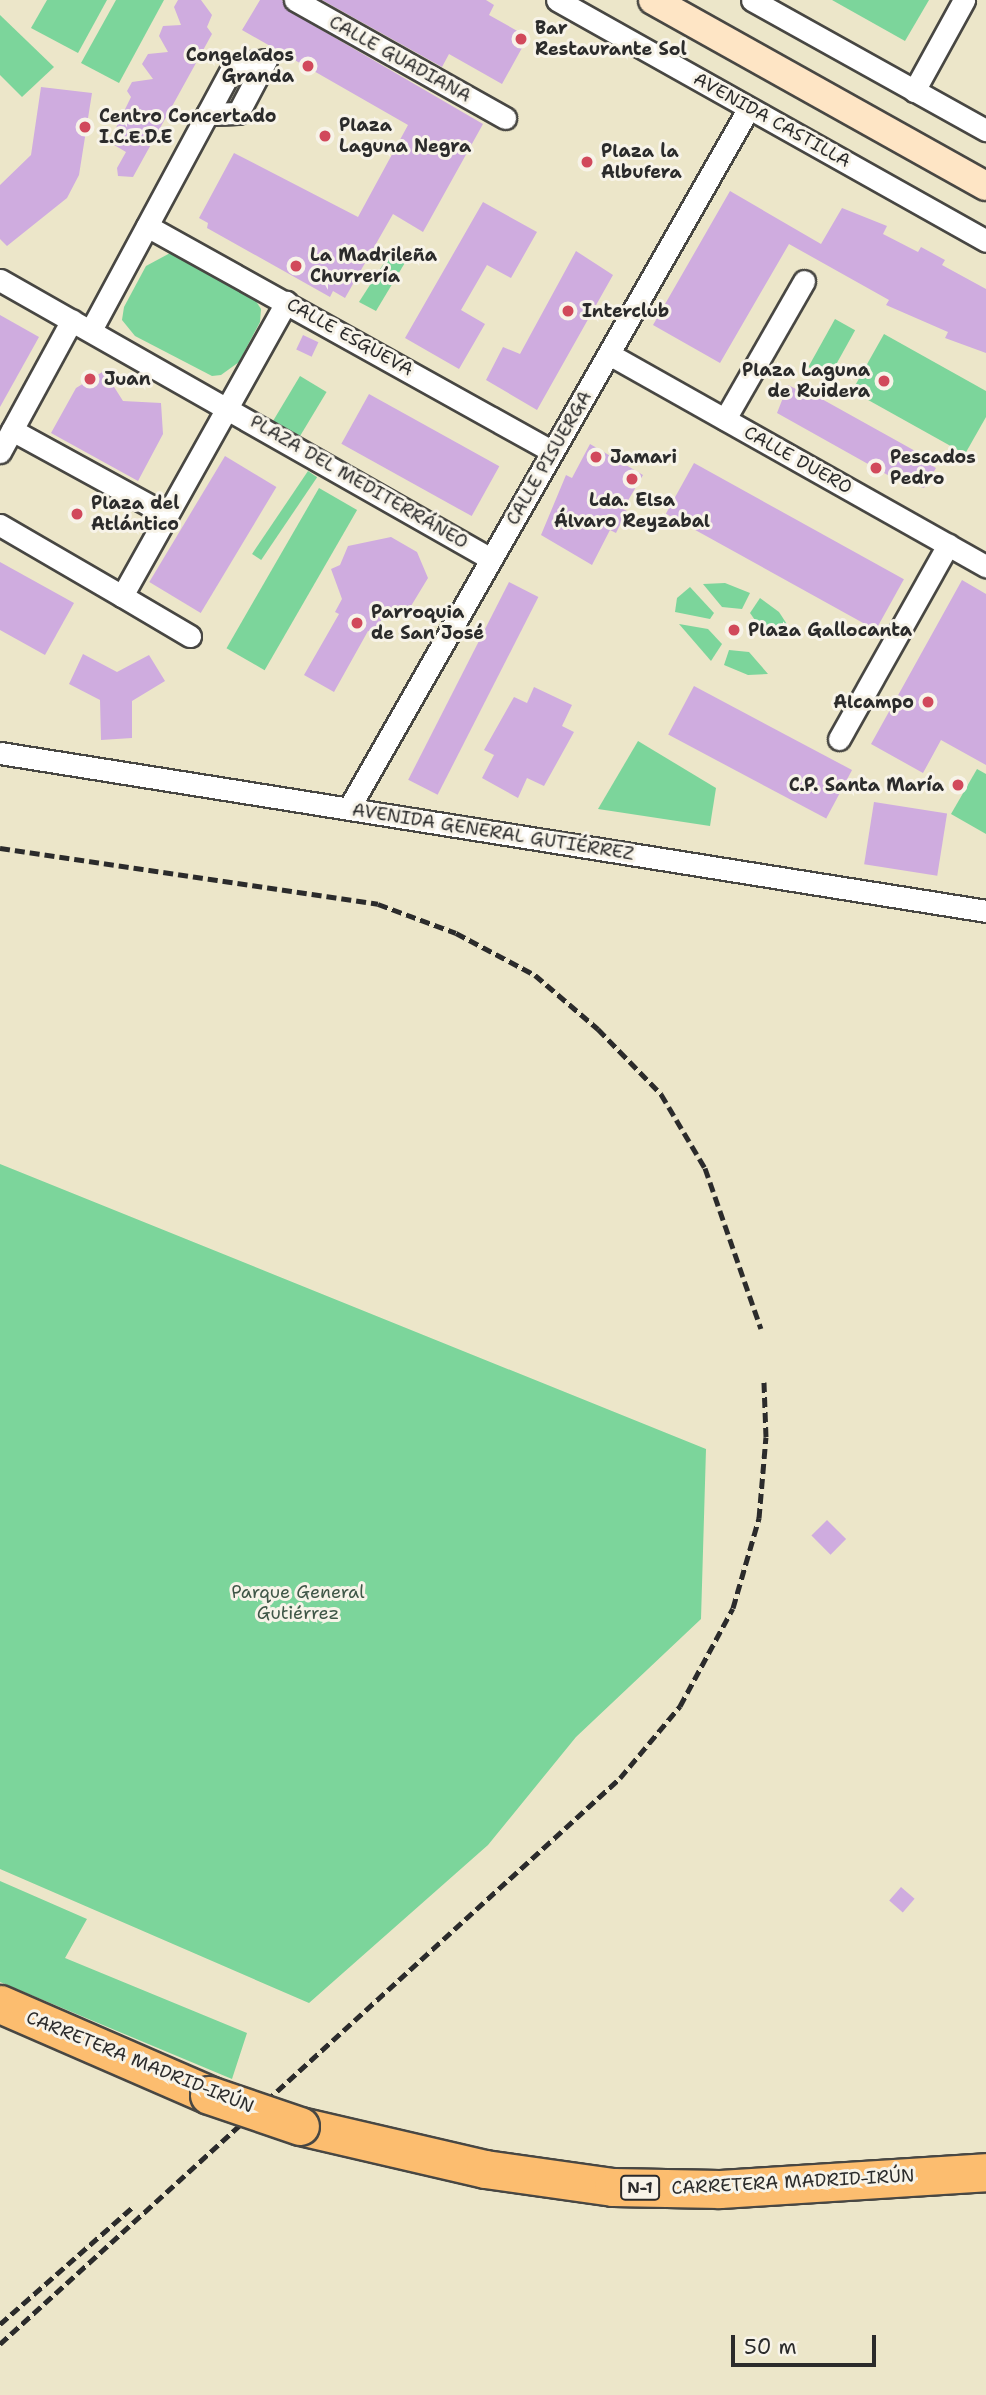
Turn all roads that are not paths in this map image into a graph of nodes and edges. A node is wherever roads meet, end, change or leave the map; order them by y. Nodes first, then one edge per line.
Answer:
1 (295, 0) edge
2 (557, 0) edge
3 (653, 0) edge
4 (752, 0) edge
5 (964, 0) edge
6 (914, 92) junction
7 (749, 108) junction
8 (207, 114) dead end
9 (505, 118) dead end
10 (986, 130) edge
11 (986, 186) edge
12 (147, 226) junction
13 (986, 241) edge
14 (0, 280) edge
15 (804, 281) dead end
16 (286, 302) junction
17 (72, 320) junction
18 (91, 330) junction
19 (609, 354) junction
20 (228, 405) junction
21 (725, 419) junction
22 (12, 430) junction
23 (0, 452) edge
24 (552, 452) junction
25 (167, 515) junction
26 (0, 524) edge
27 (948, 545) junction
28 (491, 559) junction
29 (986, 566) edge
30 (122, 596) junction
31 (190, 636) dead end
32 (839, 739) dead end
33 (0, 753) edge
34 (349, 808) junction
35 (986, 911) edge
36 (0, 2004) edge
37 (986, 2172) edge

1 - 9 street, CALLE GUADIANA
2 - 7 street, AVENIDA CASTILLA
3 - 11 street
4 - 6 street
5 - 6 street
6 - 10 street
7 - 13 street, AVENIDA CASTILLA
7 - 19 street, CALLE PISUERGA
8 - 12 street
12 - 16 street, CALLE ESGUEVA
12 - 18 street
14 - 17 street, PLAZA DEL MEDITERRÁNEO
15 - 21 street
16 - 20 street
16 - 24 street, CALLE ESGUEVA
17 - 18 street, PLAZA DEL MEDITERRÁNEO
17 - 22 street
18 - 20 street, PLAZA DEL MEDITERRÁNEO
19 - 21 street, CALLE DUERO
19 - 24 street, CALLE PISUERGA
20 - 25 street
20 - 28 street, PLAZA DEL MEDITERRÁNEO
21 - 27 street, CALLE DUERO
22 - 23 street
22 - 25 street
24 - 28 street, CALLE PISUERGA
25 - 30 street
26 - 30 street
27 - 29 street, CALLE DUERO
27 - 32 street
28 - 34 street, CALLE PISUERGA
30 - 31 street
33 - 34 street, AVENIDA GENERAL GUTIÉRREZ
34 - 35 street, AVENIDA GENERAL GUTIÉRREZ
36 - 37 highway, CARRETERA MADRID-IRÚN / N-1, bridge

